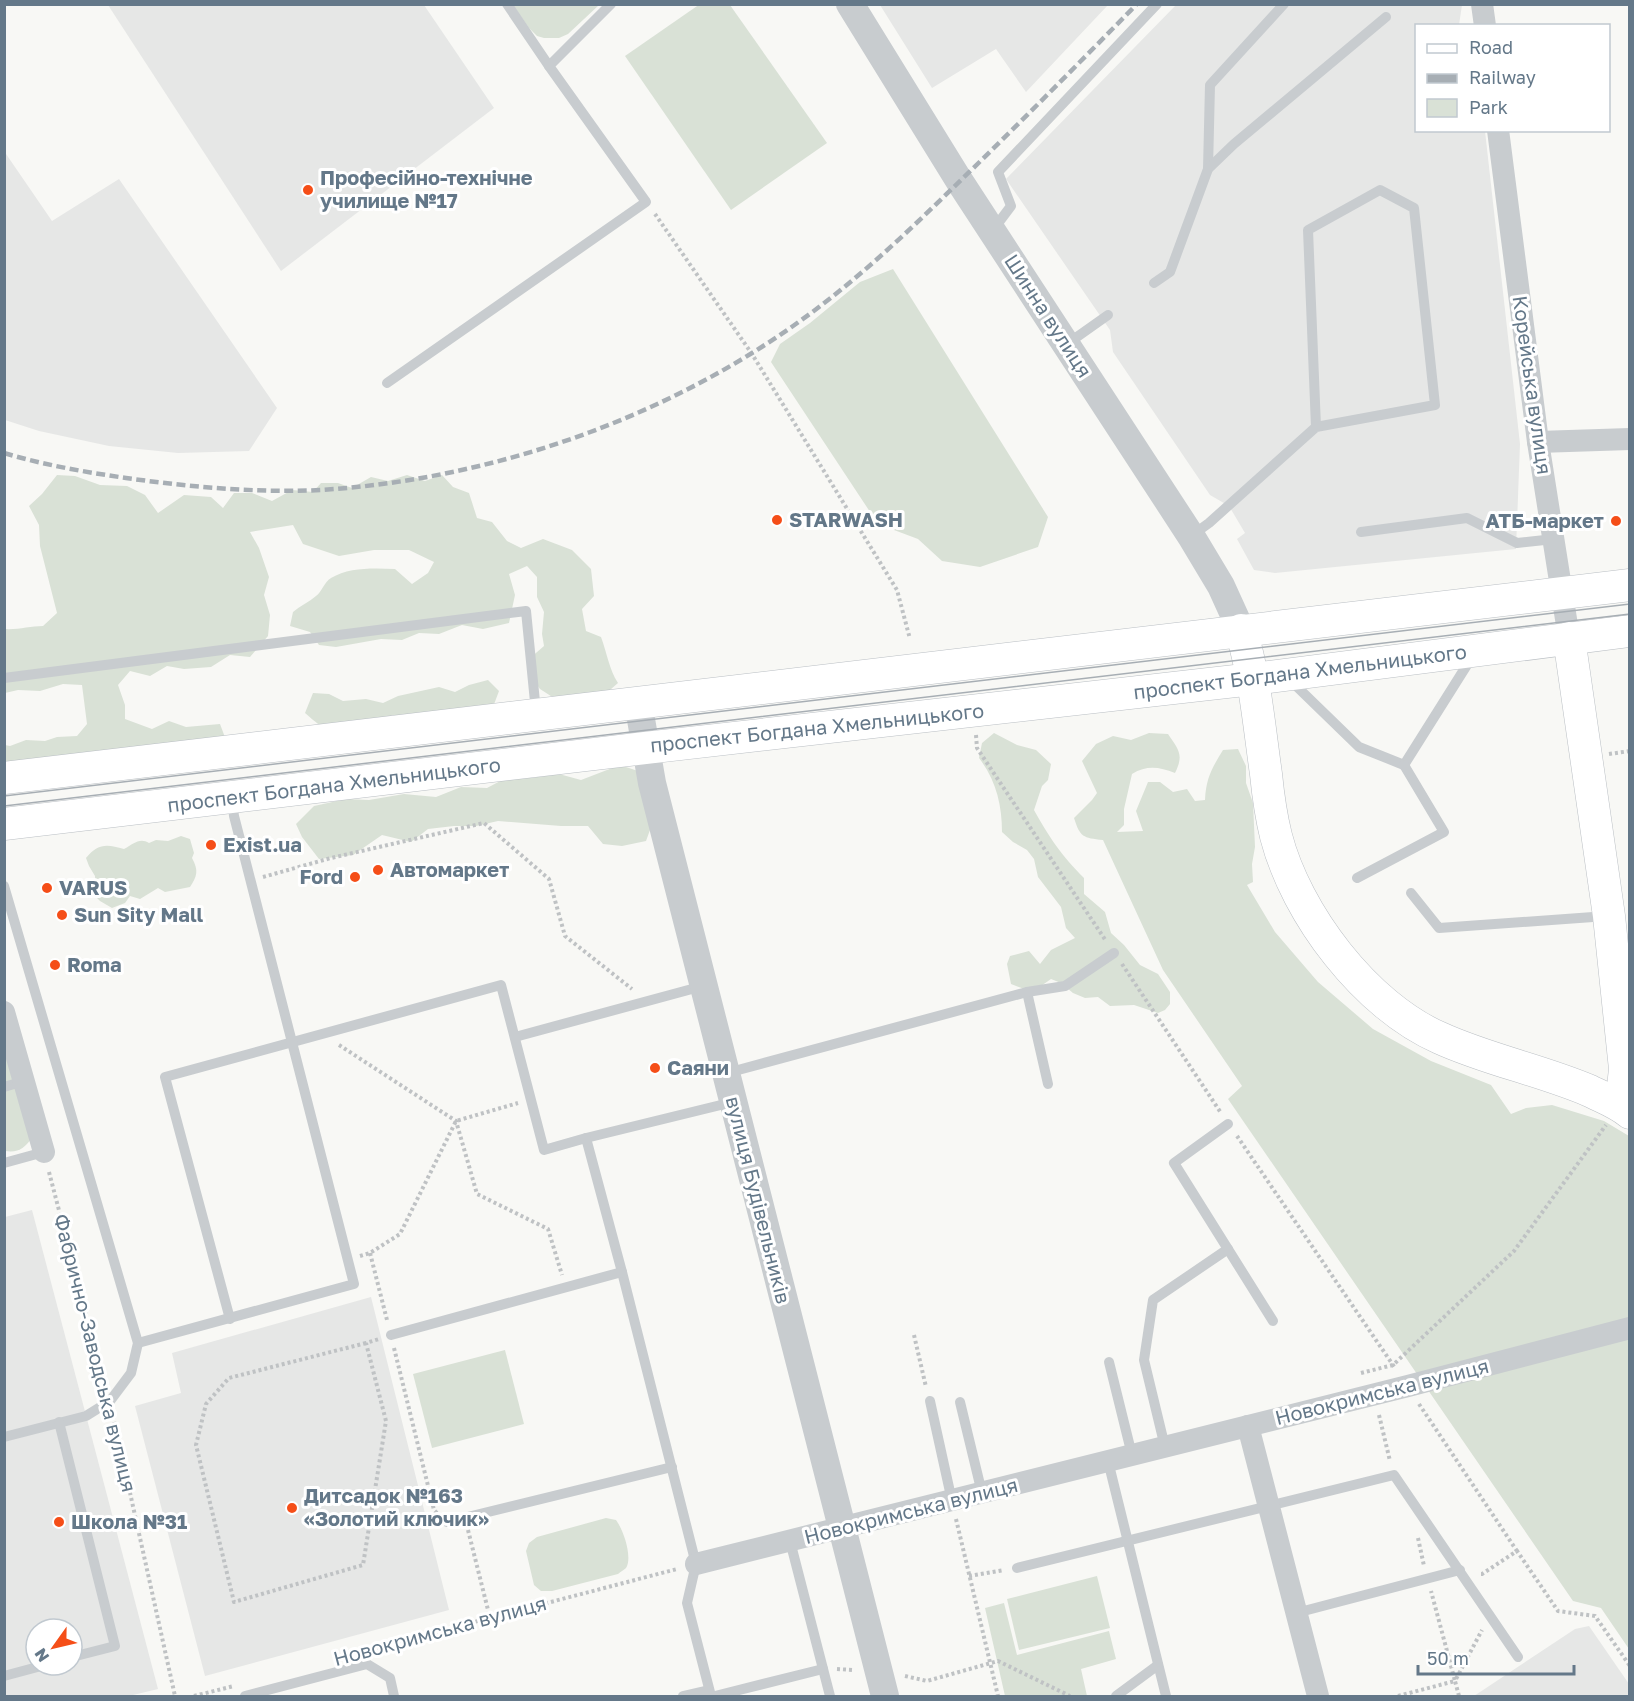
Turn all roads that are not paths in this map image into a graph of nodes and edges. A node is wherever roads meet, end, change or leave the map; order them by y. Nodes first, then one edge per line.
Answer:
1 (507, 4) edge
2 (611, 4) edge
3 (850, 4) edge
4 (1157, 4) edge
5 (1284, 4) edge
6 (1482, 4) edge
7 (1386, 16) dead end
8 (1485, 24) edge
9 (549, 66) junction
10 (1498, 132) edge
11 (1208, 169) junction
12 (992, 232) junction
13 (1154, 283) dead end
14 (1108, 315) dead end
15 (1067, 344) junction
16 (387, 383) dead end
17 (1316, 427) junction
18 (1629, 439) edge
19 (1538, 442) junction
20 (1361, 532) dead end
21 (1191, 536) junction
22 (1554, 539) junction
23 (1629, 585) edge
24 (1563, 593) junction
25 (1241, 630) junction
26 (1629, 631) edge
27 (1569, 638) junction
28 (1476, 650) junction
29 (1285, 675) junction
30 (4, 678) edge
31 (1253, 679) junction
32 (638, 702) junction
33 (537, 715) junction
34 (645, 748) junction
35 (1404, 765) junction
36 (4, 778) edge
37 (231, 796) junction
38 (4, 824) edge
39 (1357, 878) dead end
40 (4, 886) edge
41 (1411, 893) dead end
42 (1609, 916) junction
43 (1114, 953) road end
44 (704, 986) junction
45 (1027, 992) junction
46 (4, 1012) edge
47 (515, 1037) junction
48 (292, 1042) junction
49 (1626, 1043) edge
50 (726, 1073) junction
51 (15, 1084) edge
52 (1048, 1084) dead end
53 (733, 1102) junction
54 (1625, 1109) edge
55 (1228, 1124) road end
56 (586, 1138) junction
57 (44, 1152) joint
58 (4, 1163) edge
59 (1228, 1249) junction
60 (622, 1272) junction
61 (230, 1319) junction
62 (1274, 1321) dead end
63 (1629, 1328) edge
64 (391, 1335) road end
65 (138, 1343) junction
66 (1109, 1362) dead end
67 (930, 1401) road end
68 (960, 1402) dead end
69 (59, 1422) junction
70 (1248, 1426) junction
71 (4, 1437) edge
72 (1165, 1447) junction
73 (1132, 1455) junction
74 (1108, 1461) junction
75 (672, 1467) junction
76 (982, 1493) junction
77 (952, 1501) junction
78 (1269, 1506) junction
79 (447, 1522) road end
80 (842, 1529) junction
81 (790, 1541) junction
82 (1127, 1541) junction
83 (696, 1564) junction
84 (1017, 1568) road end
85 (1460, 1570) junction
86 (1296, 1613) junction
87 (84, 1655) edge
88 (1518, 1657) dead end
89 (1158, 1665) junction
90 (823, 1669) junction
91 (24, 1671) edge
92 (4, 1676) edge
93 (882, 1684) edge
94 (712, 1694) edge
95 (245, 1696) edge
96 (394, 1696) edge
97 (683, 1696) edge
98 (830, 1696) edge
99 (1116, 1696) edge
100 (1166, 1696) edge
101 (1318, 1696) edge

1 - 9 lane
2 - 9 lane
3 - 12 street, Шинна вулиця
4 - 12 lane
5 - 11 lane
6 - 8 street
7 - 11 lane
9 - 16 lane
10 - 19 street, Корейська вулиця
11 - 13 lane
12 - 15 street, Шинна вулиця
14 - 15 lane
15 - 21 street, Шинна вулиця
17 - 17 lane
17 - 21 lane
18 - 19 street
19 - 22 street, Корейська вулиця
20 - 22 lane
21 - 25 street, Шинна вулиця
22 - 24 street, Корейська вулиця
23 - 24 main road
24 - 25 main road
24 - 27 street, Корейська вулиця
25 - 31 main road
25 - 32 main road
26 - 27 main road, проспект Богдана Хмельницького
27 - 28 main road, проспект Богдана Хмельницького
27 - 42 main road
28 - 29 main road, проспект Богдана Хмельницького
28 - 35 lane
29 - 31 main road, проспект Богдана Хмельницького
29 - 35 lane
30 - 33 lane
31 - 34 main road, проспект Богдана Хмельницького
31 - 54 main road
32 - 33 main road
32 - 34 street, вулиця Будівельників
33 - 36 main road
34 - 37 main road, проспект Богдана Хмельницького
34 - 44 street, вулиця Будівельників
35 - 39 lane
37 - 38 main road, проспект Богдана Хмельницького
37 - 48 lane
40 - 65 lane
41 - 42 lane
42 - 49 main road
43 - 45 lane
44 - 47 lane
44 - 50 street, вулиця Будівельників
45 - 50 lane
45 - 52 lane
46 - 51 street
47 - 48 lane
47 - 56 lane
48 - 61 lane
48 - 61 lane
49 - 54 main road
50 - 53 street, вулиця Будівельників
51 - 57 street
53 - 56 lane
53 - 80 street, вулиця Будівельників
55 - 59 lane
56 - 60 lane
57 - 58 lane
59 - 62 lane
59 - 72 lane
60 - 64 lane
60 - 75 lane
61 - 65 lane
63 - 70 street, Новокримська вулиця
65 - 69 lane
66 - 73 lane
67 - 77 lane
68 - 76 lane
69 - 71 lane
69 - 87 lane
70 - 72 street, Новокримська вулиця
70 - 78 street
72 - 73 street, Новокримська вулиця
73 - 74 street, Новокримська вулиця
74 - 76 street, Новокримська вулиця
74 - 82 lane
75 - 79 lane
75 - 83 lane
76 - 77 street, Новокримська вулиця
77 - 80 street, Новокримська вулиця
78 - 82 lane
78 - 85 lane
78 - 86 street
80 - 81 street, Новокримська вулиця
80 - 93 street, вулиця Будівельників
81 - 83 street, Новокримська вулиця
81 - 90 lane
82 - 84 lane
82 - 89 lane
83 - 94 lane
85 - 86 lane
85 - 88 lane
86 - 101 street
89 - 99 lane
89 - 100 lane
90 - 94 lane
90 - 98 lane
91 - 92 lane
94 - 97 lane
95 - 96 lane

